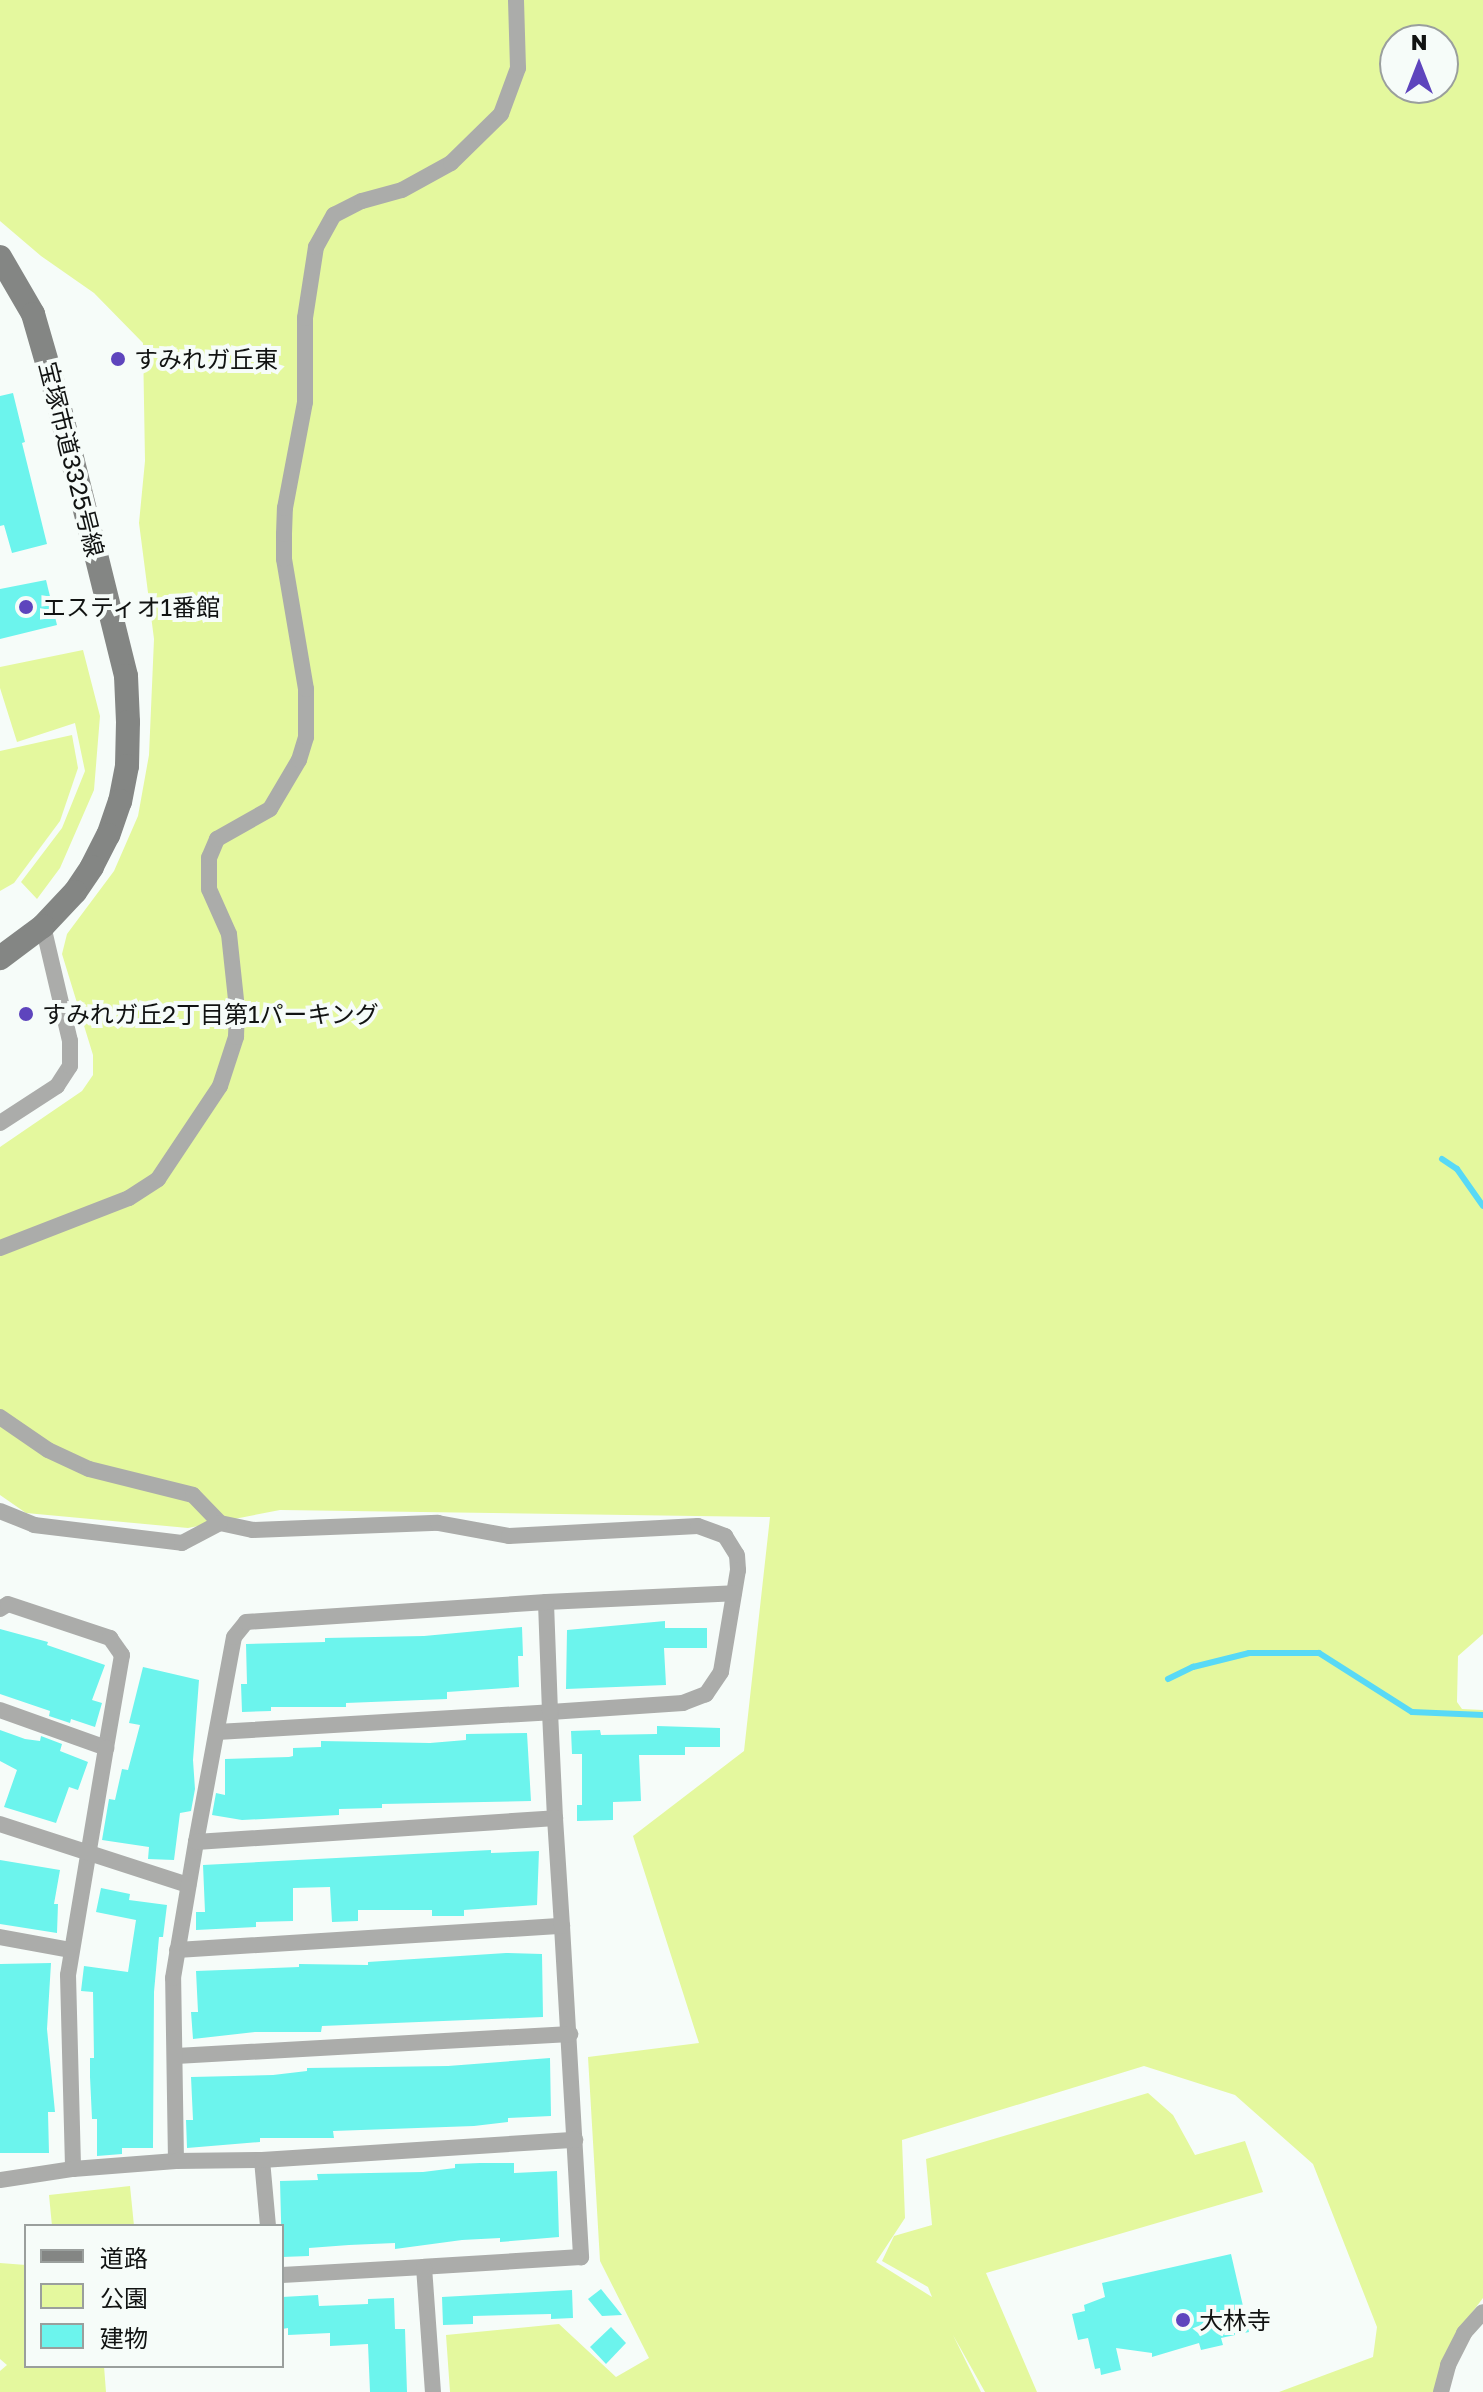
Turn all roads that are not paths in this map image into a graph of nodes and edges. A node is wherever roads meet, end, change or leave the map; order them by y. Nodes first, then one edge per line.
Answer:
1 (516, 0) edge
2 (0, 257) edge
3 (43, 926) junction
4 (0, 958) edge
5 (0, 1123) edge
6 (0, 1248) edge
7 (0, 1417) edge
8 (0, 1511) edge
9 (220, 1523) junction
10 (734, 1593) junction
11 (546, 1602) junction
12 (0, 1609) edge
13 (0, 1710) edge
14 (550, 1712) junction
15 (217, 1732) junction
16 (106, 1748) junction
17 (555, 1818) junction
18 (0, 1824) edge
19 (196, 1842) junction
20 (90, 1856) junction
21 (188, 1885) junction
22 (562, 1926) junction
23 (0, 1937) edge
24 (70, 1950) junction
25 (177, 1950) junction
26 (570, 2034) junction
27 (176, 2056) junction
28 (575, 2140) junction
29 (262, 2160) junction
30 (176, 2161) junction
31 (73, 2169) junction
32 (0, 2180) edge
33 (268, 2224) edge
34 (424, 2267) junction
35 (284, 2275) edge
36 (1483, 2312) edge
37 (433, 2392) edge
38 (1441, 2392) edge

1 - 6 street
2 - 3 street, 宝塚市道3325号線
3 - 4 street, 宝塚市道3325号線
3 - 5 street
7 - 9 street
8 - 9 street
9 - 10 street
10 - 11 street
10 - 14 street
11 - 14 street
11 - 15 street
12 - 16 street
13 - 16 street
14 - 15 street
14 - 17 street
15 - 19 street
16 - 20 street
17 - 19 street
17 - 22 street
18 - 20 street
19 - 21 street
20 - 21 street
20 - 24 street
21 - 25 street
22 - 25 street
22 - 26 street
23 - 24 street
24 - 31 street
25 - 27 street
26 - 27 street
26 - 28 street
27 - 30 street
28 - 29 street
28 - 34 street
29 - 30 street
29 - 33 street
30 - 31 street
31 - 32 street
34 - 35 street
34 - 37 street
36 - 38 street

